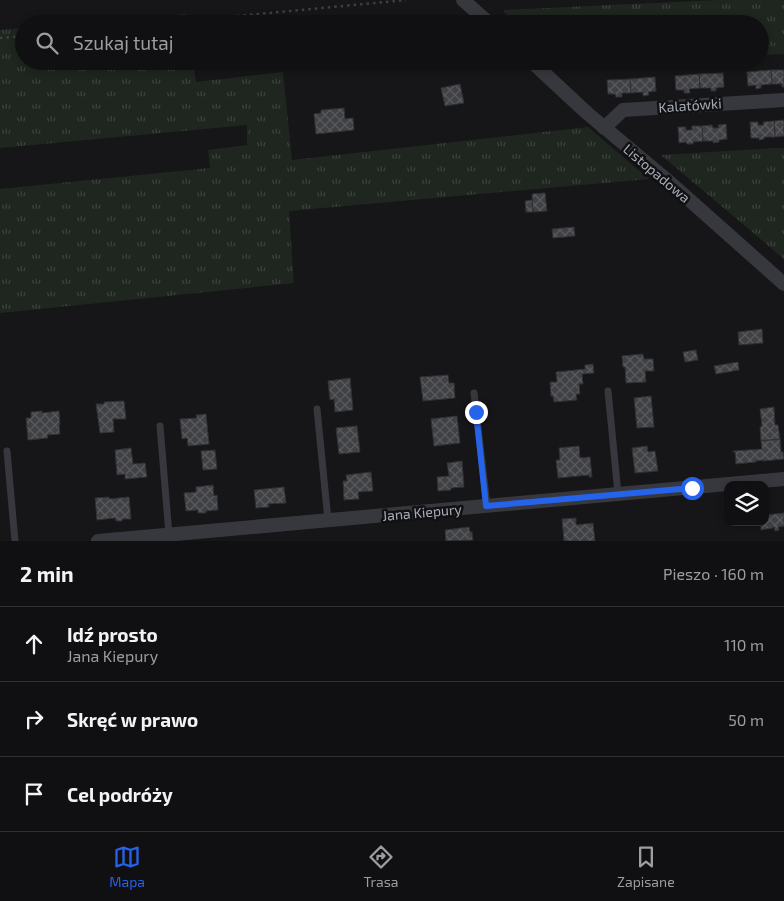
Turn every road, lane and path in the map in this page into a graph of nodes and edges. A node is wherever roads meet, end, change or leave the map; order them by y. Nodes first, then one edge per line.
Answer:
1 (406, 0) edge
2 (463, 0) edge
3 (248, 15) edge
4 (480, 15) edge
5 (15, 37) edge
6 (0, 38) edge
7 (541, 70) edge
8 (784, 100) edge
9 (604, 128) junction
10 (784, 284) edge
11 (608, 391) dead end
12 (474, 393) dead end
13 (317, 409) dead end
14 (160, 426) dead end
15 (7, 451) dead end
16 (784, 479) edge
17 (618, 494) junction
18 (486, 506) junction
19 (328, 520) junction
20 (169, 535) junction
21 (15, 541) edge
22 (98, 541) edge

1 - 3 path
2 - 4 street
5 - 6 path
7 - 9 street, Listopadowa
8 - 9 street, Kalatówki
9 - 10 street, Listopadowa
11 - 17 lane
12 - 18 lane
13 - 19 lane
14 - 20 lane
15 - 21 lane
16 - 17 street, Jana Kiepury
17 - 18 street, Jana Kiepury
18 - 19 street, Jana Kiepury
19 - 20 street, Jana Kiepury
20 - 22 street, Jana Kiepury

